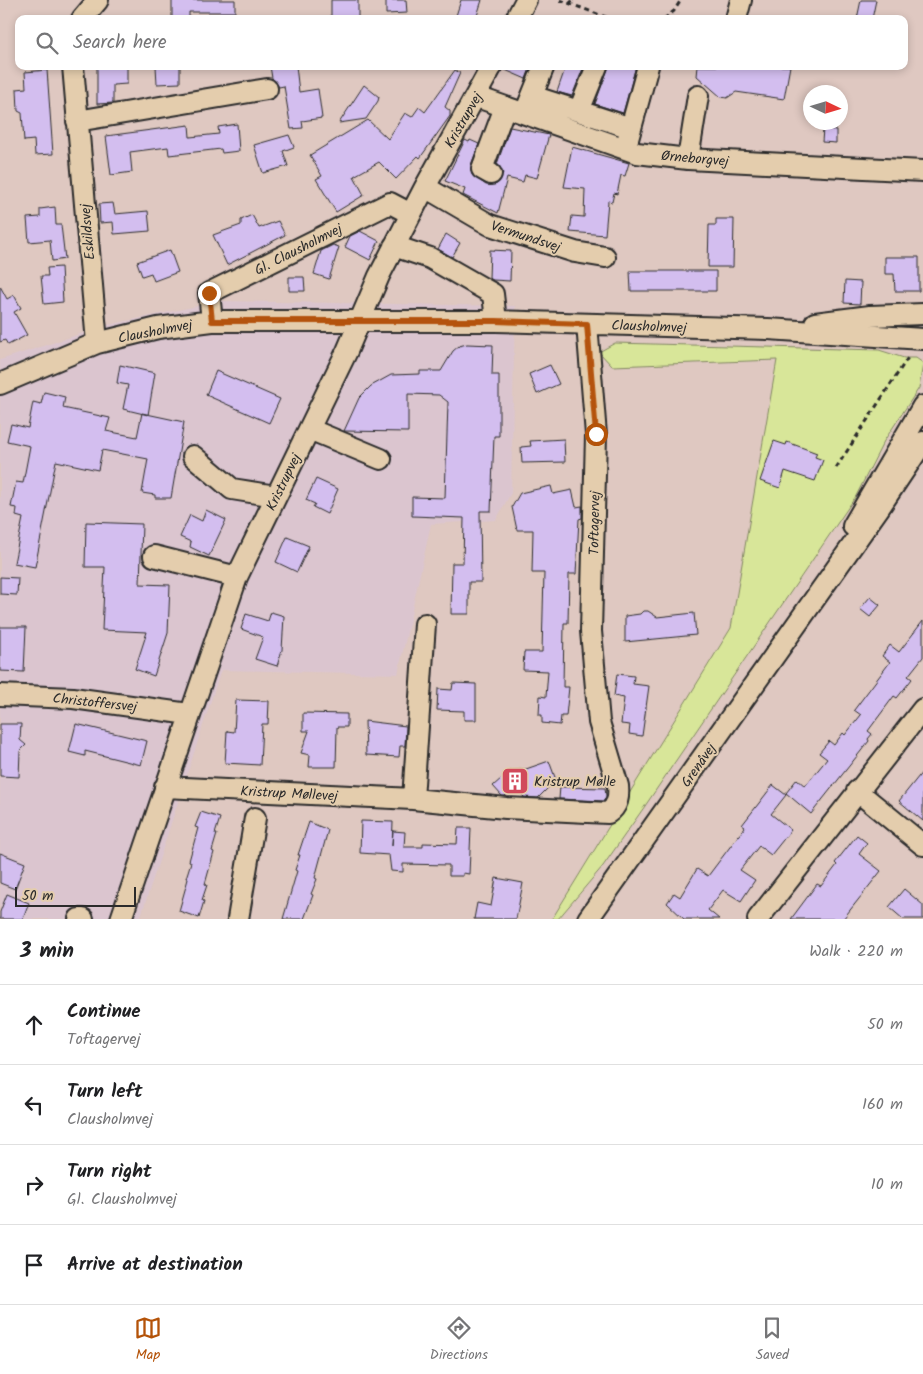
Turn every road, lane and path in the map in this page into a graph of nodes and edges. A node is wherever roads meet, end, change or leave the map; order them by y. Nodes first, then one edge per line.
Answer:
1 (98, 0) edge
2 (526, 0) edge
3 (560, 0) edge
4 (573, 0) edge
5 (681, 0) edge
6 (741, 0) edge
7 (569, 4) junction
8 (85, 15) edge
9 (518, 15) edge
10 (600, 15) edge
11 (670, 15) edge
12 (737, 15) edge
13 (73, 70) edge
14 (490, 70) edge
15 (542, 70) edge
16 (595, 70) edge
17 (647, 70) edge
18 (267, 89) dead end
19 (698, 96) dead end
20 (477, 97) junction
21 (528, 105) junction
22 (504, 107) junction
23 (579, 111) junction
24 (77, 120) junction
25 (631, 128) junction
26 (625, 148) junction
27 (688, 159) junction
28 (923, 171) edge
29 (491, 174) dead end
30 (425, 187) junction
31 (411, 214) junction
32 (394, 246) junction
33 (606, 257) dead end
34 (923, 314) edge
35 (212, 321) junction
36 (496, 321) junction
37 (360, 322) junction
38 (587, 324) junction
39 (768, 329) junction
40 (98, 343) junction
41 (919, 343) edge
42 (0, 384) edge
43 (923, 406) edge
44 (309, 429) junction
45 (923, 442) edge
46 (194, 456) dead end
47 (381, 459) dead end
48 (923, 460) edge
49 (836, 468) dead end
50 (276, 496) junction
51 (879, 508) junction
52 (154, 556) dead end
53 (237, 577) junction
54 (807, 611) junction
55 (425, 624) dead end
56 (0, 695) edge
57 (923, 709) edge
58 (189, 714) junction
59 (166, 787) junction
60 (857, 791) junction
61 (413, 799) junction
62 (506, 808) joint
63 (255, 818) dead end
64 (923, 845) edge
65 (127, 917) edge
66 (79, 919) edge
67 (83, 919) edge
68 (238, 919) edge
69 (588, 919) edge
70 (758, 919) edge

1 - 8 street
2 - 9 street
3 - 7 path
4 - 7 path
5 - 11 path
6 - 12 street
7 - 10 path
13 - 24 street, Eskildsvej
14 - 20 street, Kristrupvej
15 - 21 street
16 - 23 street
17 - 25 street
18 - 24 street
19 - 27 street
20 - 22 street, Ørneborgvej
20 - 30 street, Kristrupvej
21 - 22 street, Ørneborgvej
21 - 23 street
21 - 26 street, Ørneborgvej
22 - 29 street
23 - 25 street
24 - 40 street, Eskildsvej
25 - 26 street
26 - 27 street, Ørneborgvej
27 - 28 street, Ørneborgvej
30 - 31 street, Kristrupvej
30 - 33 street, Vermundsvej
31 - 32 street, Kristrupvej
31 - 35 street, Gl. Clausholmvej
32 - 36 street
32 - 37 street, Kristrupvej
34 - 39 street, Clausholmvej
35 - 37 street, Clausholmvej
35 - 40 street, Clausholmvej
36 - 37 street, Clausholmvej
36 - 38 street, Clausholmvej
37 - 44 street, Kristrupvej
38 - 39 street, Clausholmvej
38 - 62 street, Toftagervej
39 - 41 street, Clausholmvej
40 - 42 street, Clausholmvej
41 - 49 path
43 - 54 street, Grenåvej
44 - 47 street
44 - 50 street, Kristrupvej
45 - 51 street, Grenåvej
46 - 50 street
48 - 51 street
50 - 53 street, Kristrupvej
51 - 54 street, Grenåvej
52 - 53 street
53 - 58 street, Kristrupvej
54 - 69 street, Grenåvej
55 - 61 street
56 - 58 street, Christoffersvej
57 - 60 street
58 - 59 street, Kristrupvej
59 - 61 street, Kristrup Møllevej
59 - 65 street, Kristrupvej
60 - 64 street
60 - 70 street
61 - 62 street, Kristrup Møllevej
63 - 68 street
66 - 67 street

